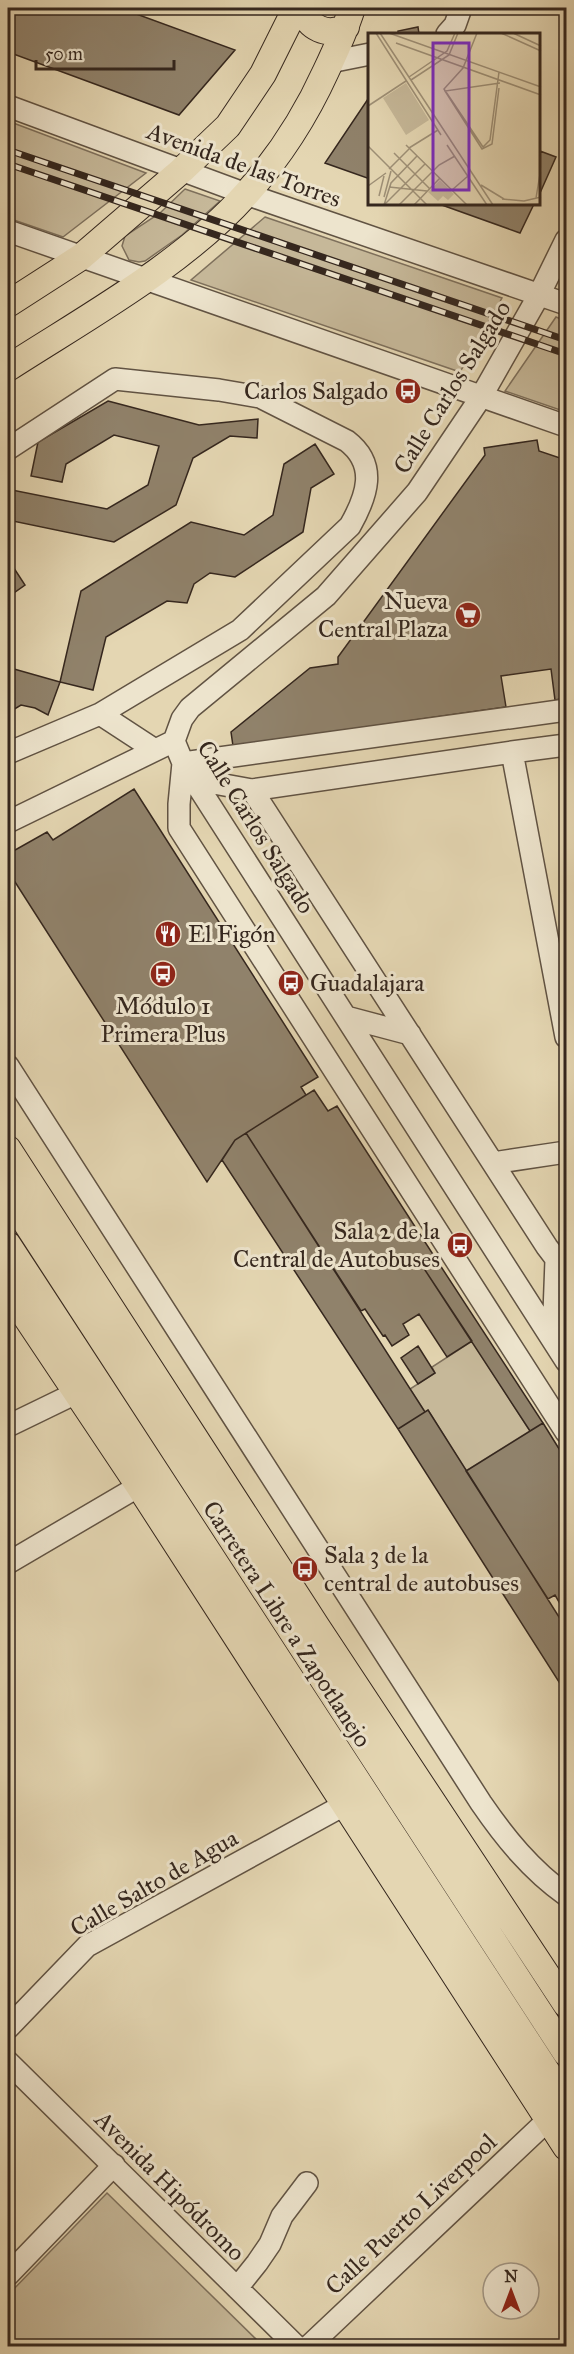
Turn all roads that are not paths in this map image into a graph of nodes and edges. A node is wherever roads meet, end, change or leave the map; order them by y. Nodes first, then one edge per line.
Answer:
1 (296, 8) edge
2 (302, 8) edge
3 (462, 8) edge
4 (349, 17) edge
5 (448, 33) edge
6 (368, 54) edge
7 (330, 62) junction
8 (8, 105) edge
9 (182, 170) junction
10 (246, 194) junction
11 (8, 231) edge
12 (567, 240) edge
13 (81, 256) junction
14 (145, 279) junction
15 (539, 295) junction
16 (8, 304) edge
17 (567, 304) edge
18 (8, 368) edge
19 (481, 397) junction
20 (567, 426) edge
21 (8, 449) edge
22 (567, 710) edge
23 (100, 714) junction
24 (165, 745) junction
25 (567, 745) edge
26 (512, 752) junction
27 (8, 753) edge
28 (186, 768) junction
29 (252, 790) junction
30 (8, 822) edge
31 (346, 1017) junction
32 (410, 1034) junction
33 (567, 1037) edge
34 (8, 1066) edge
35 (8, 1149) edge
36 (567, 1152) edge
37 (494, 1163) junction
38 (8, 1195) edge
39 (8, 1245) edge
40 (561, 1266) edge
41 (8, 1290) edge
42 (553, 1340) junction
43 (567, 1361) edge
44 (76, 1393) junction
45 (8, 1426) edge
46 (567, 1432) edge
47 (139, 1486) junction
48 (8, 1563) edge
49 (317, 1627) junction
50 (344, 1805) junction
51 (446, 1869) junction
52 (567, 1895) edge
53 (567, 2004) edge
54 (8, 2028) edge
55 (567, 2053) edge
56 (8, 2062) edge
57 (567, 2101) edge
58 (549, 2119) junction
59 (567, 2147) edge
60 (114, 2165) junction
61 (307, 2182) dead end
62 (8, 2275) edge
63 (237, 2288) junction
64 (296, 2346) edge
65 (309, 2346) edge

1 - 9 main road
2 - 4 main road
3 - 5 street
4 - 7 main road
6 - 7 street
7 - 10 main road
8 - 9 street, Avenida de las Torres
9 - 10 street, Avenida de las Torres
9 - 13 main road
10 - 14 main road
10 - 15 street, Avenida de las Torres
11 - 13 street
12 - 15 street, Calle Carlos Salgado
13 - 14 street
13 - 16 main road
14 - 18 main road
14 - 19 street
15 - 17 street, Avenida de las Torres
15 - 19 street, Calle Carlos Salgado
19 - 20 street
19 - 24 street, Calle Carlos Salgado
21 - 23 street
22 - 28 street
23 - 24 street
23 - 27 street
24 - 28 street, Calle Carlos Salgado
24 - 30 street
25 - 26 street
26 - 29 street
26 - 33 street
28 - 29 street
28 - 31 street, Calle Carlos Salgado
28 - 46 street
29 - 32 street
31 - 32 street
31 - 42 street, Calle Carlos Salgado
32 - 37 street
34 - 52 street
35 - 49 main road, Carretera Libre a Zapotlanejo
36 - 37 street
37 - 40 street
38 - 51 main road, Carretera Libre a Zapotlanejo
39 - 57 main road, Carretera Libre a Zapotlanejo
40 - 42 street
41 - 44 main road, Carretera Libre a Zapotlanejo
42 - 43 street, Calle Carlos Salgado
44 - 45 street
44 - 47 main road, Carretera Libre a Zapotlanejo
47 - 48 street
47 - 50 main road, Carretera Libre a Zapotlanejo
49 - 51 main road
49 - 53 main road, Carretera Libre a Zapotlanejo
50 - 54 street, Calle Salto de Agua
50 - 58 main road, Carretera Libre a Zapotlanejo
51 - 55 main road, Carretera Libre a Zapotlanejo
56 - 60 street, Avenida Hipódromo
58 - 59 main road, Carretera Libre a Zapotlanejo
58 - 65 street, Calle Puerto Liverpool
60 - 62 street
60 - 63 street, Avenida Hipódromo
61 - 63 street
63 - 64 street, Avenida Hipódromo

